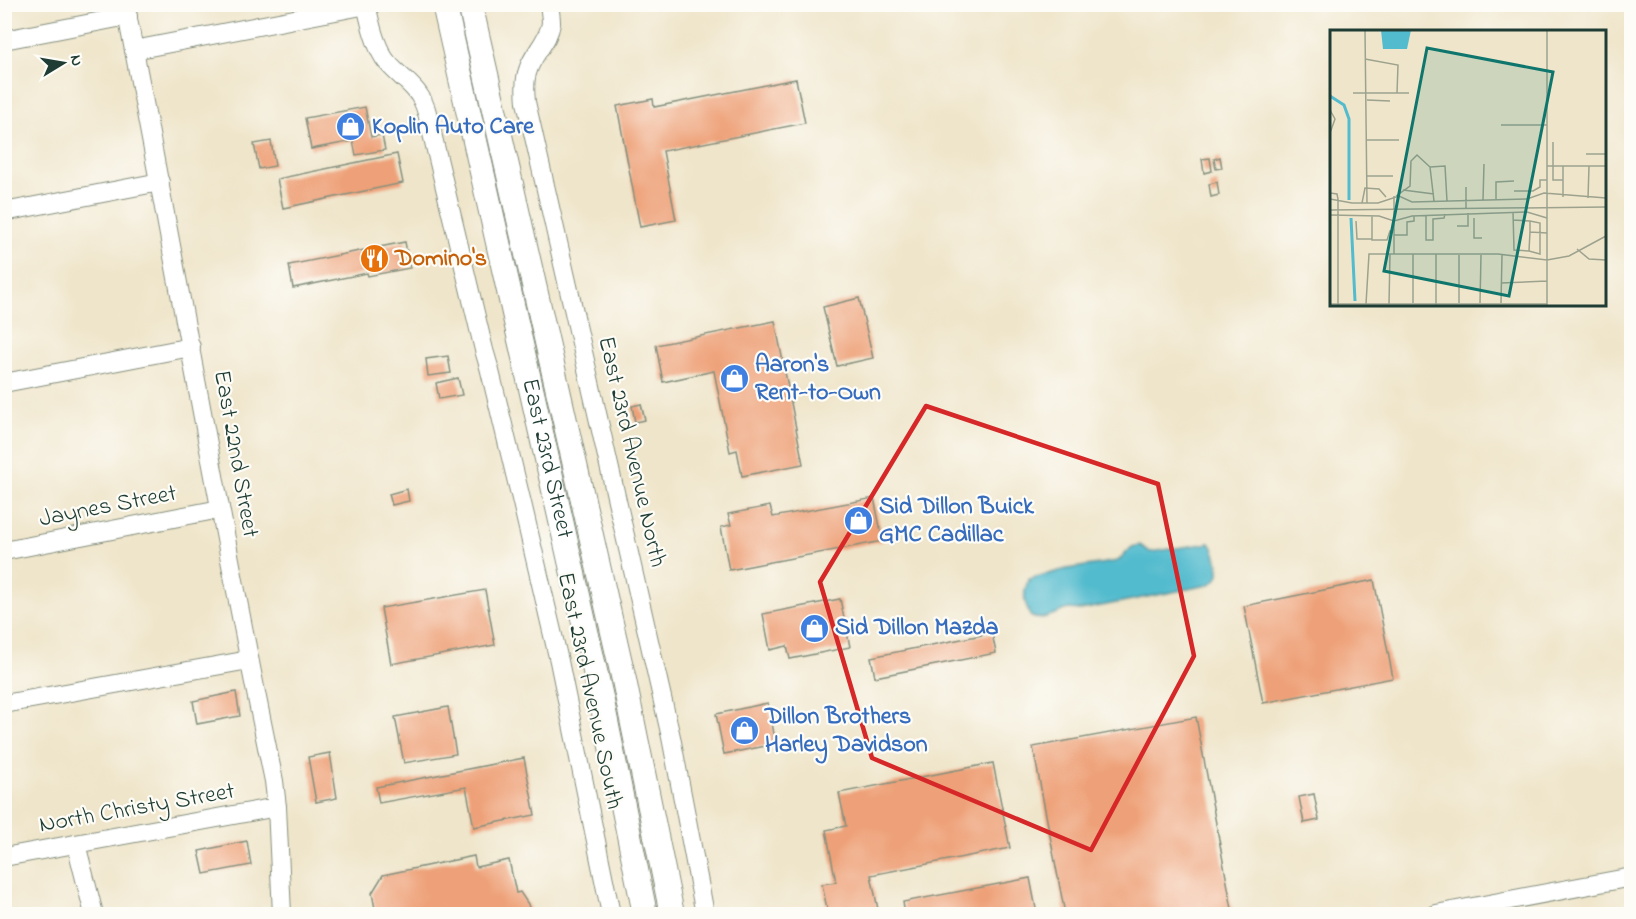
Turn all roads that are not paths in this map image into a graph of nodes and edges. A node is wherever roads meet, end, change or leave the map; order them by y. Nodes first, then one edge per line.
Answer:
1 (444, 4) edge
2 (470, 4) edge
3 (549, 4) edge
4 (368, 5) edge
5 (126, 10) edge
6 (4, 40) edge
7 (134, 50) junction
8 (160, 182) junction
9 (4, 212) edge
10 (191, 347) junction
11 (4, 383) edge
12 (220, 509) junction
13 (4, 551) edge
14 (249, 660) junction
15 (4, 704) edge
16 (278, 807) junction
17 (76, 844) junction
18 (4, 857) edge
19 (1632, 877) edge
20 (94, 915) edge
21 (282, 915) edge
22 (611, 915) edge
23 (645, 915) edge
24 (672, 915) edge
25 (705, 915) edge
26 (1436, 915) edge

1 - 23 main road, East 23rd Street
2 - 24 main road, East 23rd Street
3 - 25 street, East 23rd Avenue North
4 - 7 street
4 - 22 street, East 23rd Avenue South
5 - 6 street
5 - 7 street, East 22nd Street
7 - 8 street, East 22nd Street
8 - 9 street
8 - 10 street, East 22nd Street
10 - 11 street
10 - 12 street, East 22nd Street
12 - 13 street, Jaynes Street
12 - 14 street, East 22nd Street
14 - 15 street
14 - 16 street, East 22nd Street
16 - 17 street, North Christy Street
16 - 21 street, East 22nd Street
17 - 18 street, North Christy Street
17 - 20 street
19 - 26 street

